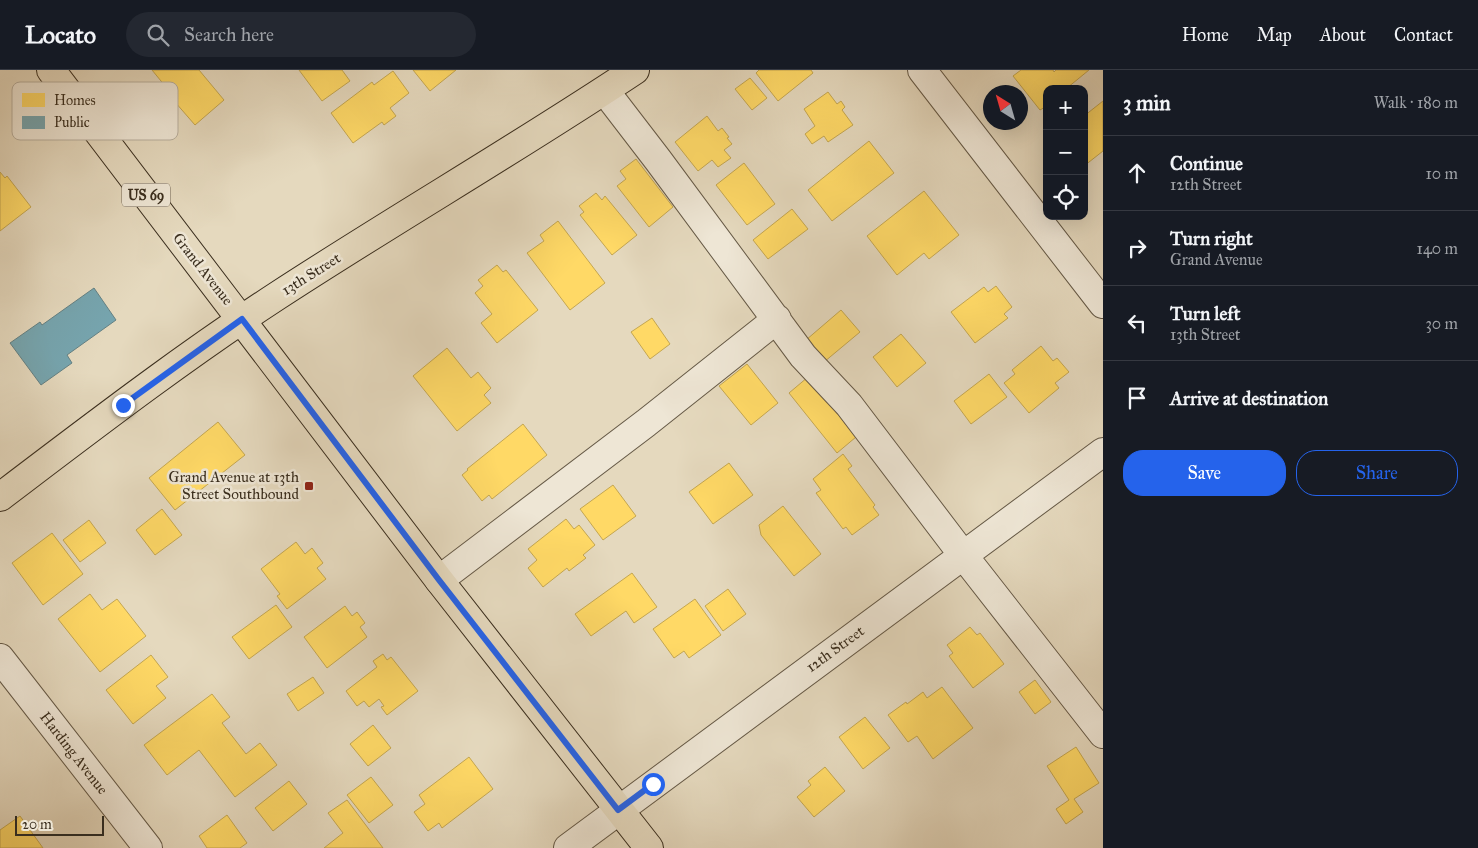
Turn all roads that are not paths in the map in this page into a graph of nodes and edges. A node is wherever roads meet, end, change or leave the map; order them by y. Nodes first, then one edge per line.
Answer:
1 (51, 70) edge
2 (636, 70) edge
3 (922, 70) edge
4 (60, 82) edge
5 (605, 91) junction
6 (105, 140) edge
7 (1103, 304) edge
8 (242, 319) junction
9 (776, 319) junction
10 (1103, 452) edge
11 (0, 497) edge
12 (962, 555) junction
13 (439, 580) junction
14 (0, 658) edge
15 (1103, 734) edge
16 (618, 810) junction
17 (148, 848) edge
18 (568, 848) edge
19 (649, 848) edge

1 - 4 main road, Grand Avenue / US 69
2 - 5 main road, 13th Street
3 - 7 street
5 - 8 main road, 13th Street
5 - 9 street
6 - 8 main road, Grand Avenue / US 69
8 - 11 main road, 13th Street
8 - 13 main road, Grand Avenue
9 - 12 street
9 - 13 street
10 - 12 street, 12th Street
12 - 15 street
12 - 16 street, 12th Street
13 - 16 main road, Grand Avenue
14 - 17 street, Harding Avenue
16 - 18 street, 12th Street
16 - 19 main road, Grand Avenue

